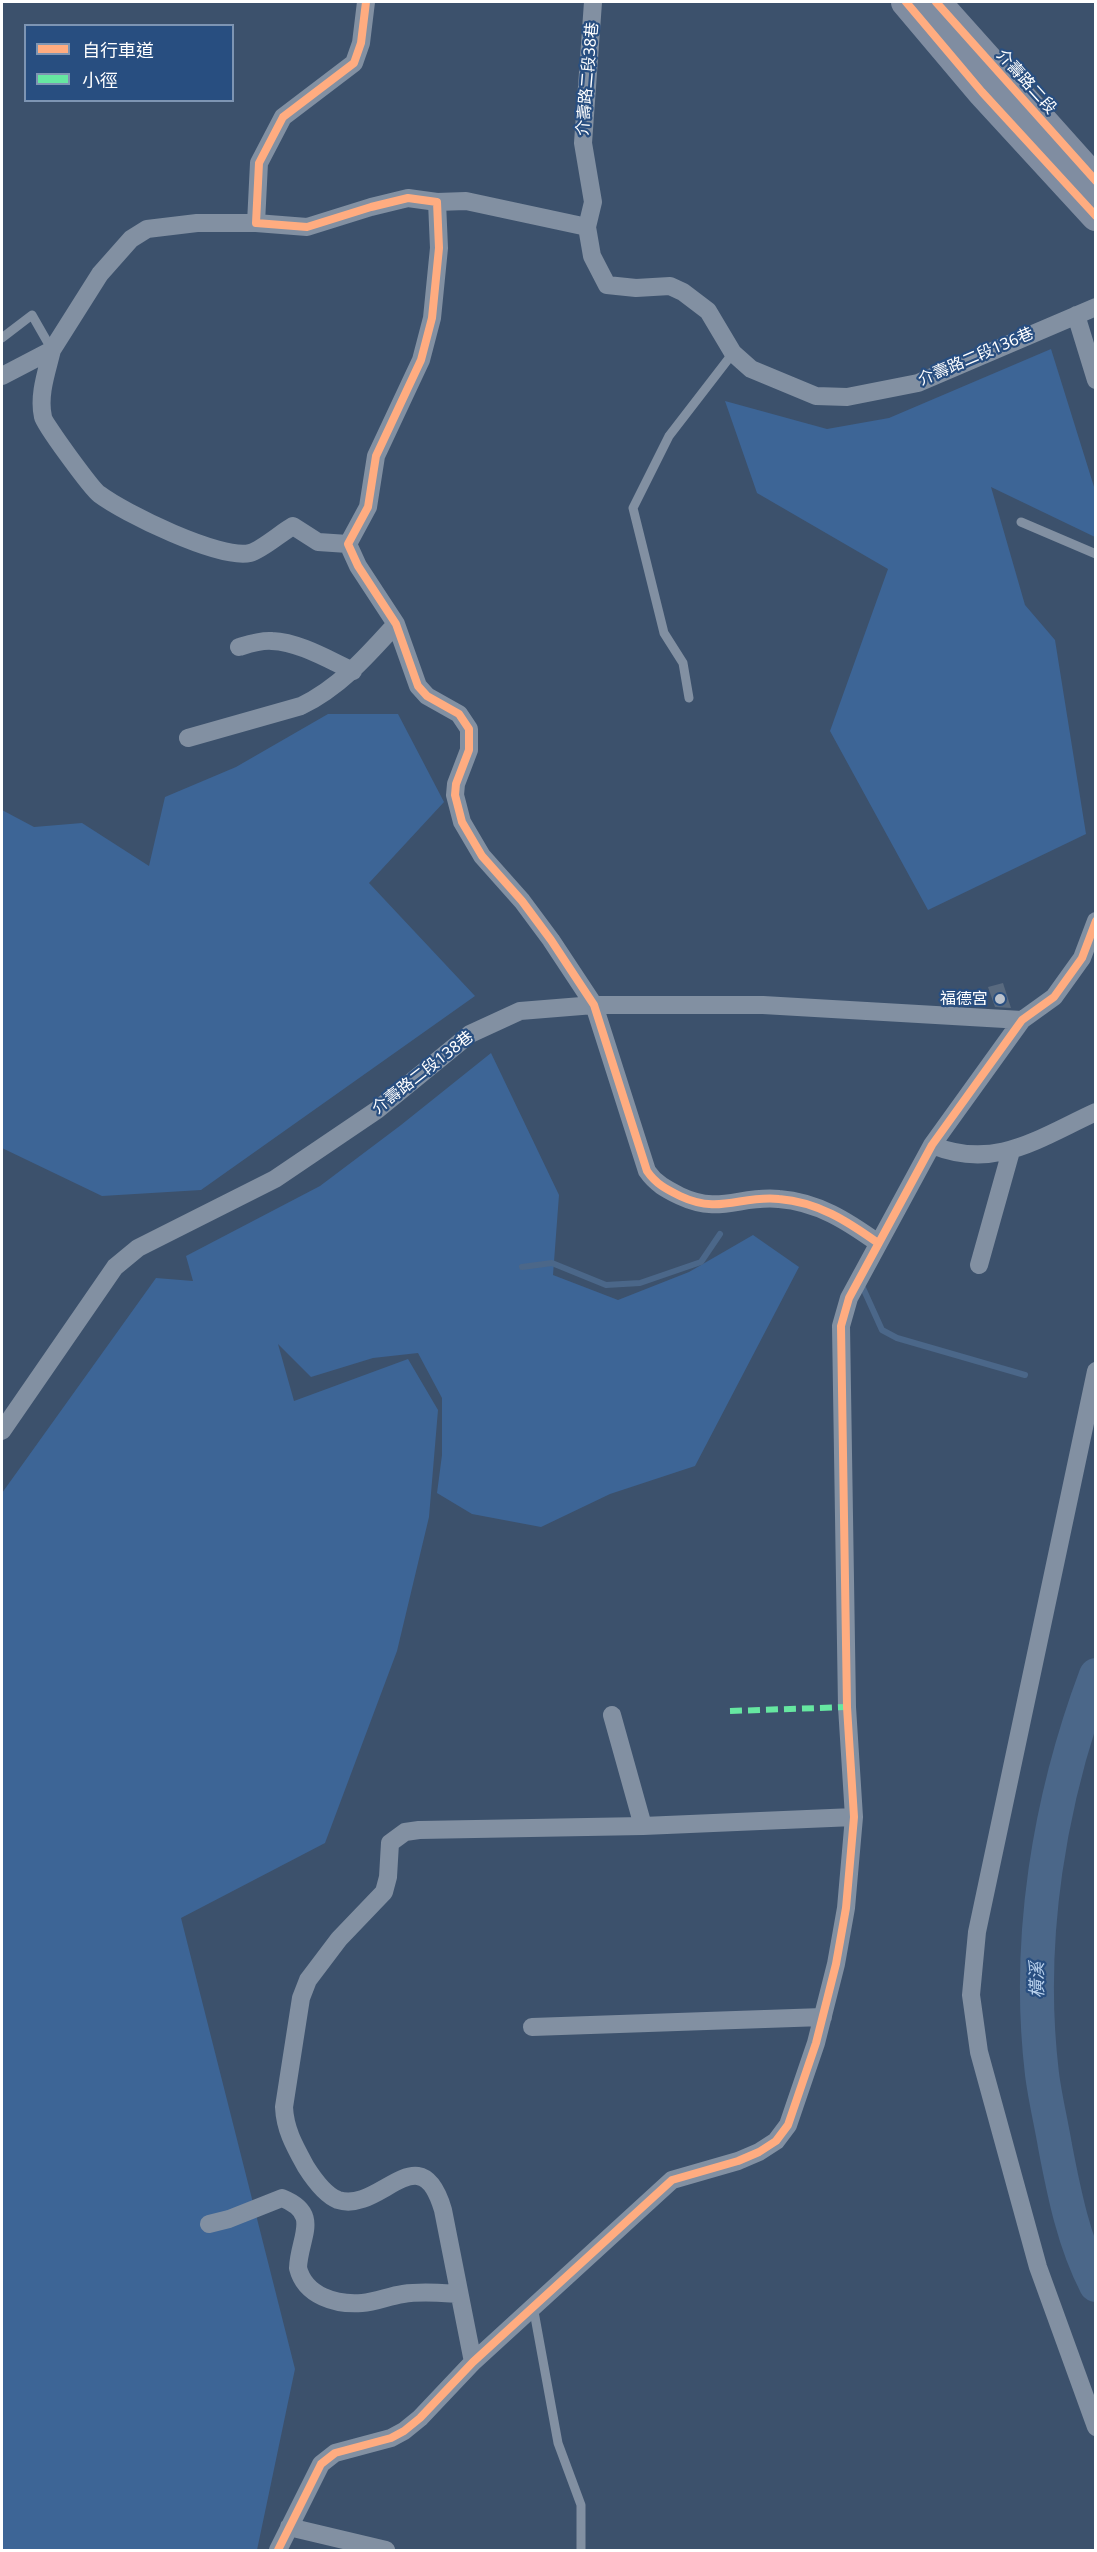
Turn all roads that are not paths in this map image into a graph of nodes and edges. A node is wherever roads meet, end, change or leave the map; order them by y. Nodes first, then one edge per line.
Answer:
1 (366, 2) edge
2 (593, 2) edge
3 (906, 2) edge
4 (943, 6) edge
5 (1095, 181) edge
6 (437, 202) junction
7 (1095, 216) edge
8 (256, 223) junction
9 (587, 227) junction
10 (1095, 307) edge
11 (1076, 315) junction
12 (2, 338) edge
13 (52, 350) junction
14 (733, 353) junction
15 (2, 376) edge
16 (1095, 380) edge
17 (1021, 522) dead end
18 (348, 544) junction
19 (1095, 554) edge
20 (396, 624) junction
21 (238, 647) dead end
22 (353, 671) junction
23 (688, 698) dead end
24 (189, 738) dead end
25 (1095, 921) edge
26 (594, 1005) junction
27 (1022, 1020) junction
28 (1095, 1112) edge
29 (932, 1145) junction
30 (1011, 1151) junction
31 (878, 1243) junction
32 (979, 1265) dead end
33 (1095, 1371) edge
34 (2, 1431) edge
35 (612, 1715) dead end
36 (854, 1817) junction
37 (643, 1826) junction
38 (823, 2017) junction
39 (532, 2027) dead end
40 (208, 2224) dead end
41 (459, 2294) junction
42 (533, 2307) junction
43 (473, 2362) junction
44 (1095, 2427) edge
45 (289, 2527) junction
46 (278, 2550) edge
47 (386, 2550) edge
48 (581, 2550) edge

1 - 8 street
2 - 9 street, 介壽路二段38巷
3 - 7 main road
4 - 5 main road, 介壽路二段
6 - 8 street
6 - 9 street
6 - 18 street
8 - 13 street
9 - 14 street, 介壽路二段136巷
10 - 11 street, 介壽路二段136巷
11 - 14 street, 介壽路二段136巷
11 - 16 street
12 - 13 lane
13 - 15 street
13 - 18 street
14 - 23 lane
17 - 19 lane
18 - 20 street
20 - 22 street
20 - 26 street
21 - 22 street
22 - 24 street
25 - 27 street
26 - 27 street, 介壽路二段138巷
26 - 31 street
26 - 34 street, 介壽路二段138巷
27 - 29 street
28 - 30 street
29 - 30 street
29 - 31 street
30 - 32 street
31 - 36 street
33 - 44 street
35 - 37 street
36 - 37 street
36 - 38 street
37 - 41 street
38 - 39 street
38 - 42 street
40 - 41 street
41 - 43 street
42 - 43 street
42 - 48 lane
43 - 45 street
45 - 46 street
45 - 47 street

